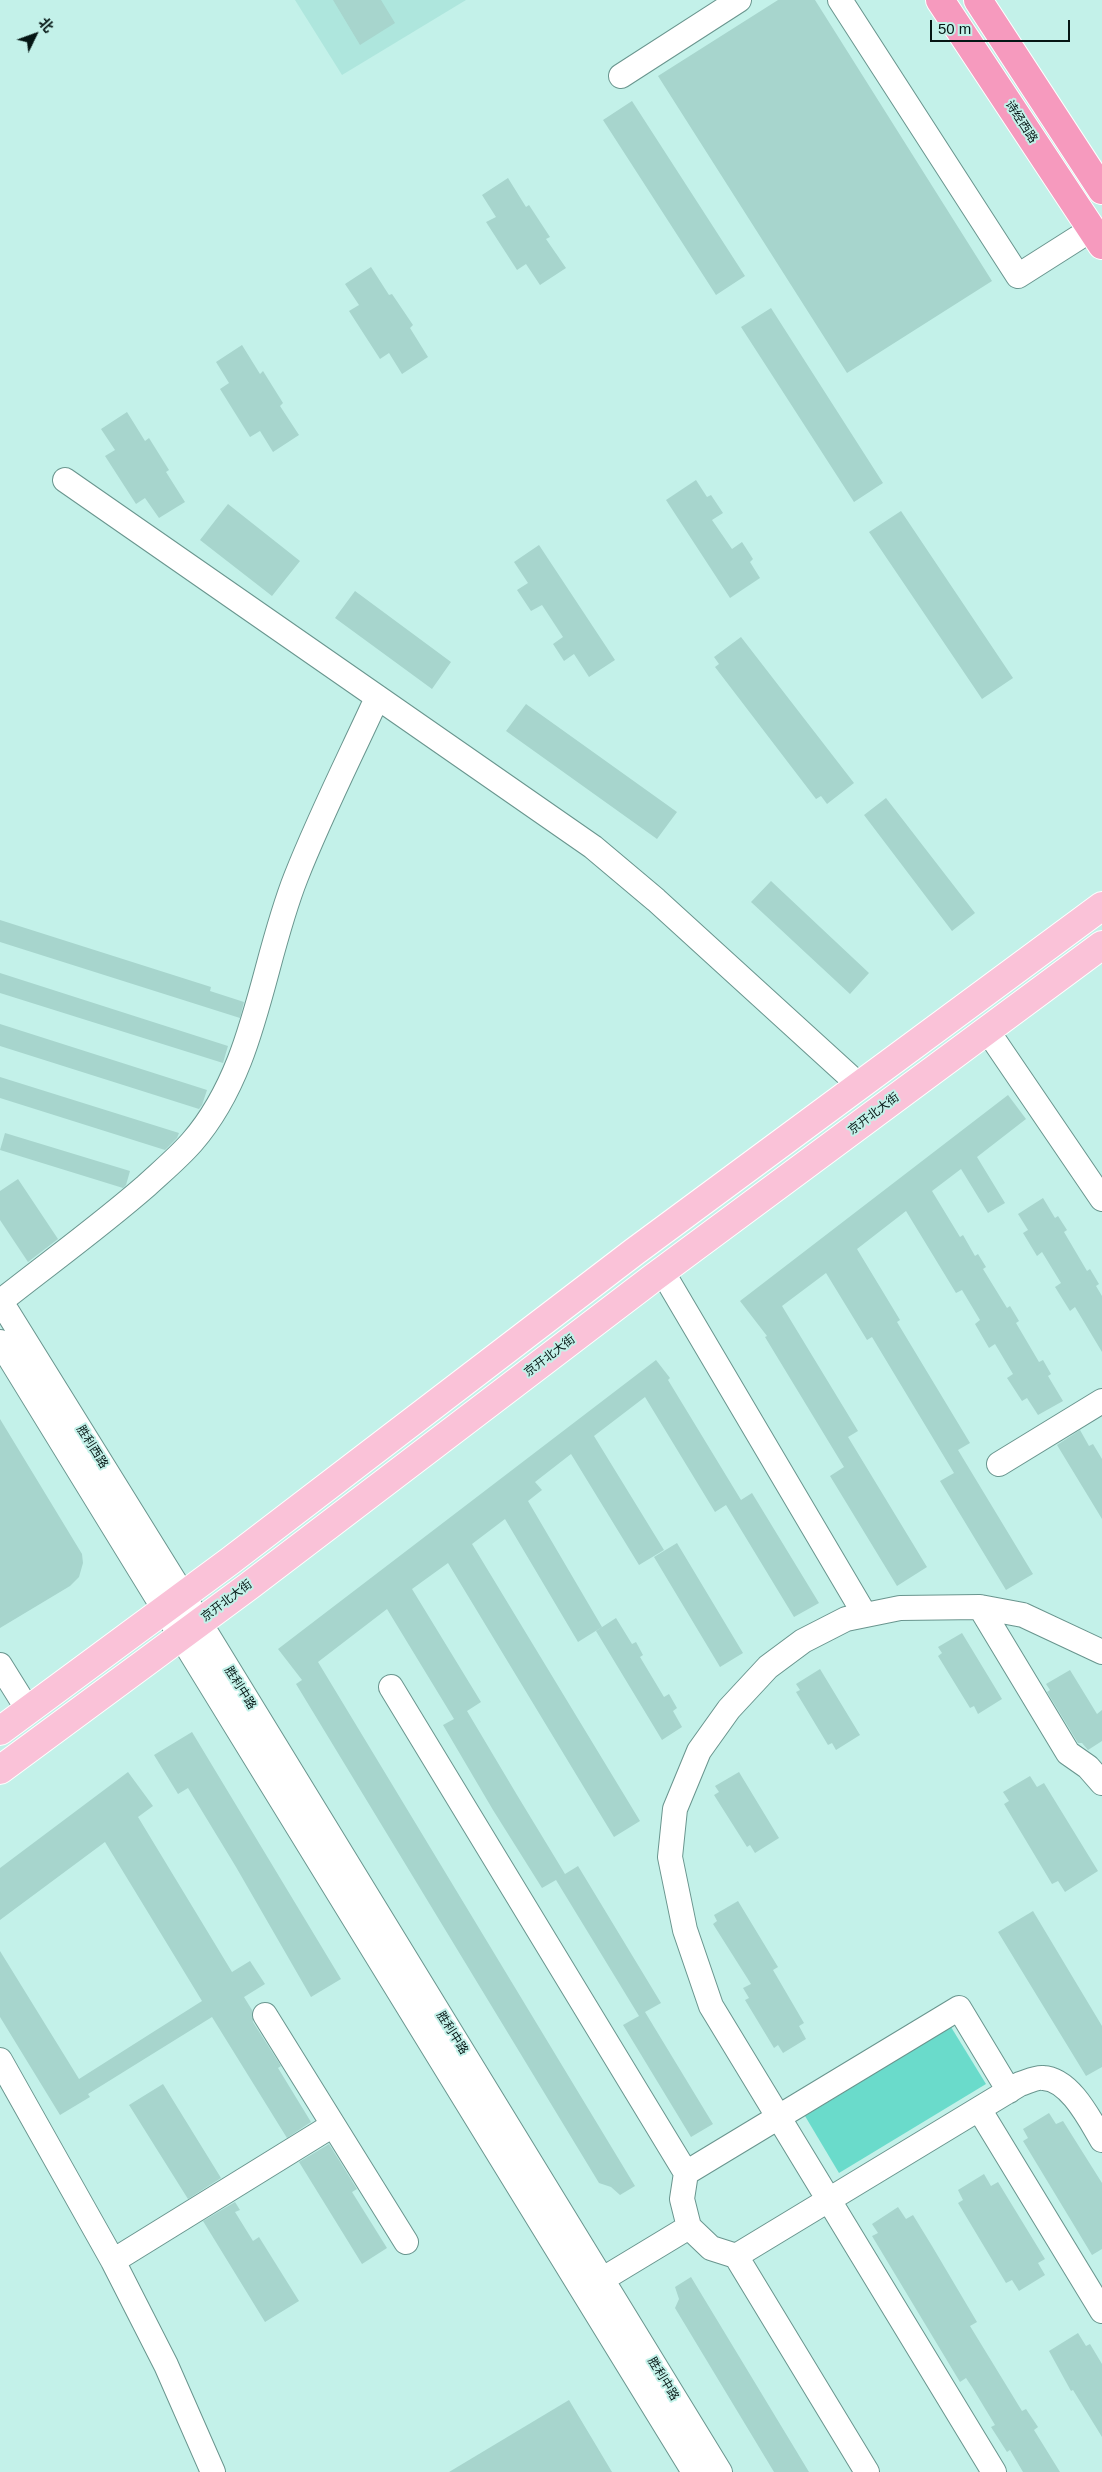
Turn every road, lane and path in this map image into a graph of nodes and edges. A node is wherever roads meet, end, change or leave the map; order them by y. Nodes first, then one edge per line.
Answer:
1 (738, 0) edge
2 (840, 0) edge
3 (940, 0) edge
4 (978, 0) edge
5 (621, 76) dead end
6 (1102, 190) edge
7 (1097, 237) edge
8 (65, 480) dead end
9 (377, 698) junction
10 (1102, 906) edge
11 (1102, 945) edge
12 (987, 1030) junction
13 (859, 1085) junction
14 (1102, 1199) edge
15 (662, 1271) junction
16 (0, 1301) edge
17 (0, 1342) edge
18 (1102, 1402) edge
19 (999, 1464) dead end
20 (174, 1602) junction
21 (980, 1606) junction
22 (865, 1615) junction
23 (191, 1629) junction
24 (1102, 1652) edge
25 (0, 1665) edge
26 (391, 1687) dead end
27 (28, 1710) junction
28 (0, 1731) edge
29 (0, 1770) edge
30 (1102, 1783) edge
31 (265, 2015) dead end
32 (0, 2060) edge
33 (1009, 2091) junction
34 (979, 2109) junction
35 (779, 2117) junction
36 (333, 2125) junction
37 (1102, 2140) edge
38 (686, 2173) junction
39 (829, 2200) junction
40 (689, 2227) junction
41 (406, 2242) dead end
42 (736, 2256) junction
43 (113, 2261) junction
44 (603, 2279) junction
45 (1102, 2312) edge
46 (213, 2472) edge
47 (694, 2472) edge
48 (720, 2472) edge
49 (867, 2472) edge
50 (994, 2472) edge

1 - 5 street
2 - 7 street
3 - 7 highway, 诗经西路
4 - 6 highway
8 - 9 street
9 - 13 street
9 - 16 street
10 - 13 main road
11 - 12 main road, 京开北大街
12 - 14 street
12 - 15 main road, 京开北大街
13 - 20 main road
15 - 22 street
15 - 23 main road, 京开北大街
16 - 20 street, 胜利西路
17 - 20 street, 胜利西路
18 - 19 street
20 - 23 street, 胜利中路
20 - 27 main road
21 - 22 street
21 - 24 street
21 - 30 street
22 - 35 street
23 - 29 main road, 京开北大街
23 - 44 street, 胜利中路
23 - 47 street, 胜利中路
25 - 27 street
26 - 38 street
27 - 28 main road
31 - 36 street
32 - 43 street
33 - 34 street
33 - 35 street
33 - 37 street
34 - 39 street
34 - 45 street
35 - 38 street
35 - 39 street
36 - 41 street
36 - 43 street
38 - 40 street
39 - 42 street
39 - 50 street
40 - 42 street
40 - 44 street
42 - 49 street
43 - 46 street
44 - 48 street, 胜利中路

